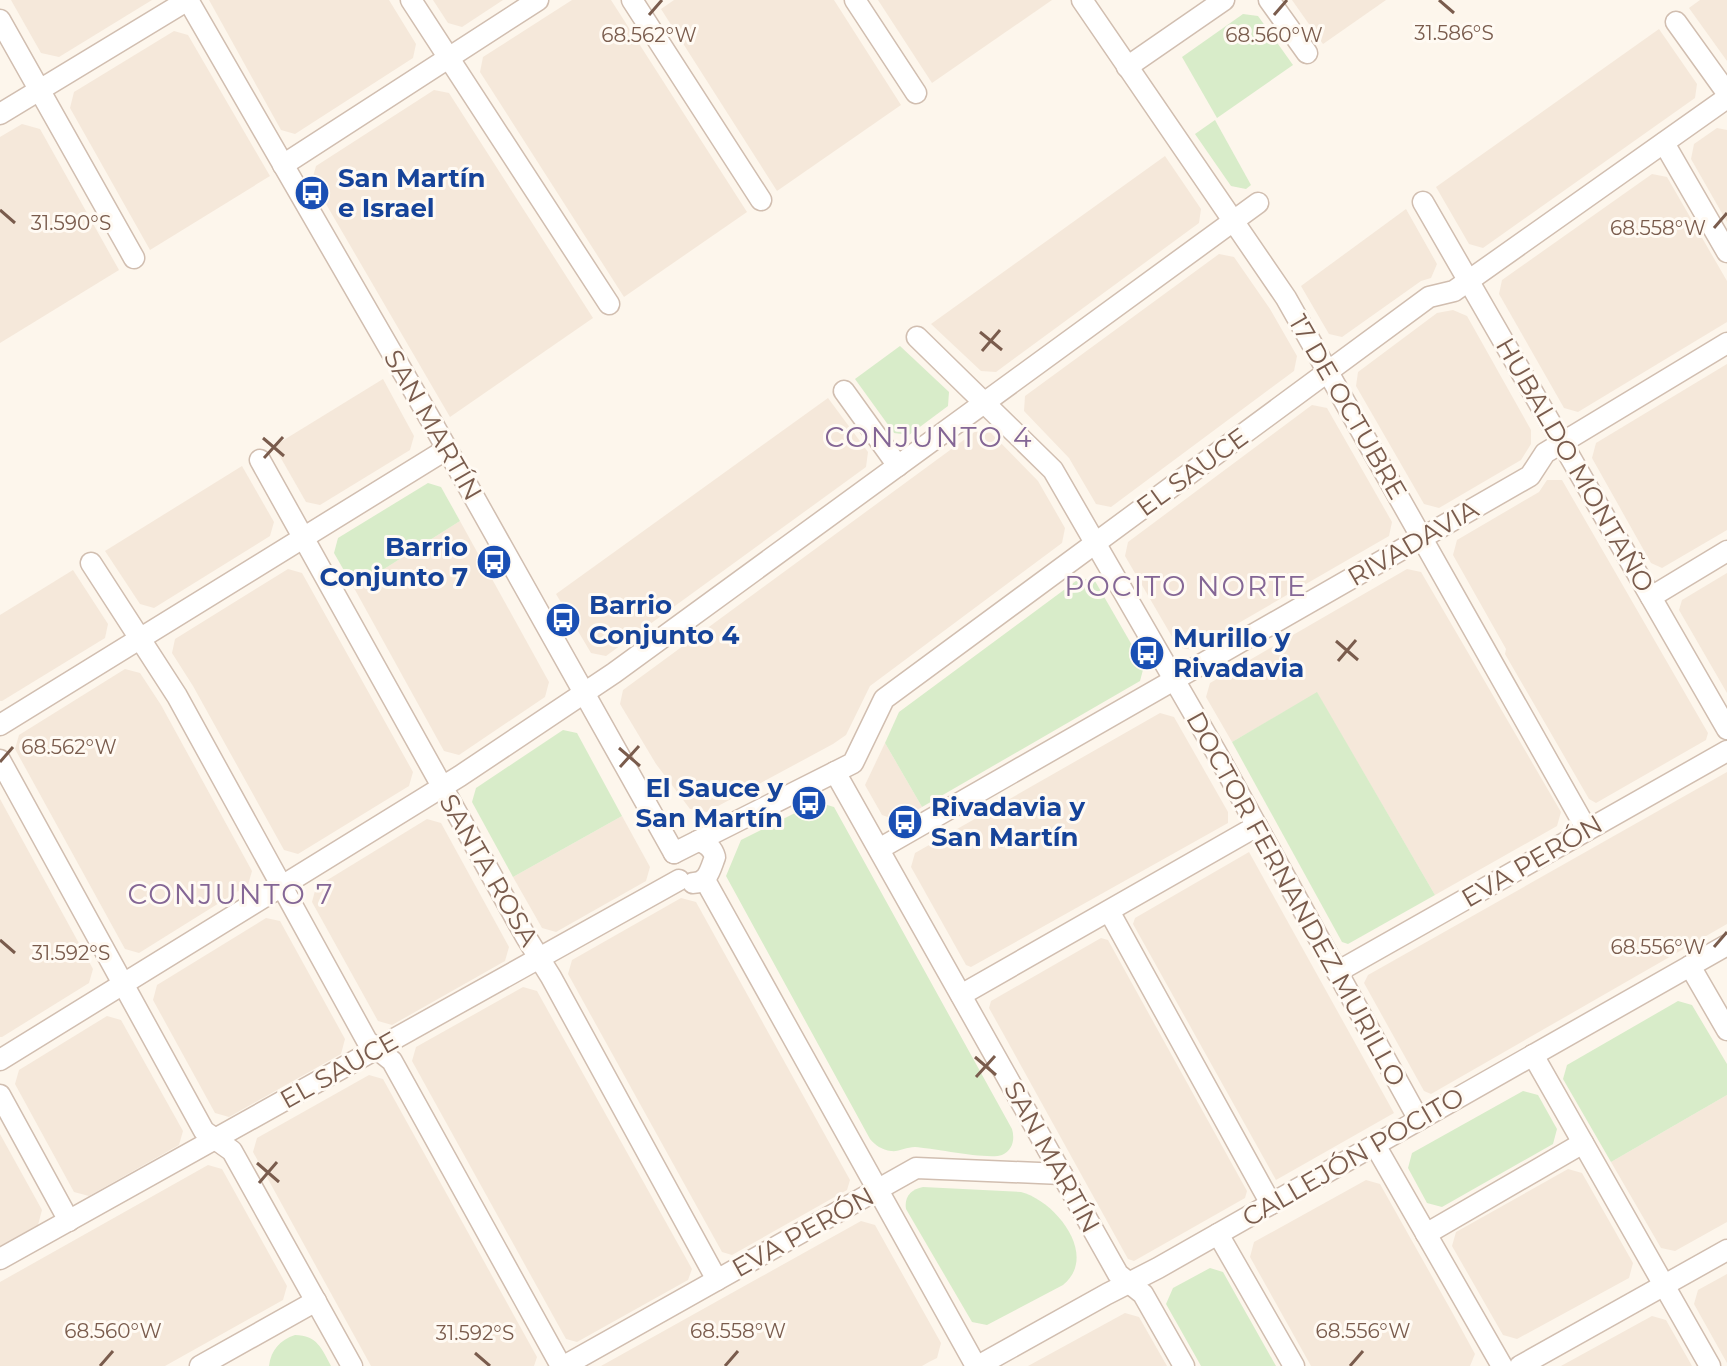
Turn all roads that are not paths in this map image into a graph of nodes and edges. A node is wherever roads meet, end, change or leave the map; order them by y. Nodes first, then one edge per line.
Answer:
1 (188, 0) edge
2 (411, 0) edge
3 (538, 0) edge
4 (632, 0) edge
5 (855, 0) edge
6 (1082, 0) edge
7 (1224, 0) edge
8 (1269, 0) edge
9 (0, 20) edge
10 (1676, 22) dead end
11 (1307, 53) dead end
12 (448, 58) junction
13 (1127, 67) junction
14 (39, 90) junction
15 (916, 93) dead end
16 (1727, 96) edge
17 (0, 114) edge
18 (1664, 143) junction
19 (283, 165) junction
20 (761, 200) dead end
21 (1423, 202) dead end
22 (1258, 203) dead end
23 (1233, 222) junction
24 (1727, 252) edge
25 (134, 258) dead end
26 (1469, 281) junction
27 (609, 304) dead end
28 (917, 337) dead end
29 (1727, 343) edge
30 (1328, 372) junction
31 (844, 391) dead end
32 (985, 403) junction
33 (1562, 442) junction
34 (447, 449) junction
35 (260, 460) dead end
36 (898, 466) junction
37 (303, 538) junction
38 (1422, 538) junction
39 (1096, 543) junction
40 (1727, 551) edge
41 (91, 563) dead end
42 (1651, 597) junction
43 (140, 638) junction
44 (1174, 680) junction
45 (584, 693) junction
46 (0, 725) edge
47 (1727, 729) edge
48 (1727, 751) edge
49 (0, 760) edge
50 (835, 772) junction
51 (442, 787) junction
52 (1257, 826) junction
53 (1587, 830) junction
54 (698, 841) junction
55 (879, 849) junction
56 (674, 853) junction
57 (679, 880) junction
58 (705, 880) junction
59 (282, 886) junction
60 (1109, 911) junction
61 (1727, 945) edge
62 (539, 958) junction
63 (1690, 966) junction
64 (1337, 972) junction
65 (123, 984) junction
66 (961, 995) junction
67 (1727, 1030) edge
68 (377, 1049) junction
69 (1533, 1055) junction
70 (0, 1060) edge
71 (0, 1095) edge
72 (1419, 1120) junction
73 (215, 1139) junction
74 (1583, 1143) junction
75 (1375, 1145) junction
76 (1062, 1174) junction
77 (877, 1190) junction
78 (1271, 1204) junction
79 (69, 1221) junction
80 (1218, 1234) junction
81 (1426, 1234) junction
82 (1727, 1250) edge
83 (0, 1259) edge
84 (717, 1280) junction
85 (1128, 1283) junction
86 (1664, 1285) junction
87 (316, 1301) junction
88 (206, 1365) edge
89 (352, 1366) edge
90 (562, 1366) edge
91 (977, 1366) edge
92 (1184, 1366) edge
93 (1294, 1366) edge
94 (1502, 1366) edge
95 (1520, 1366) edge
96 (1710, 1366) edge

1 - 14 street
1 - 19 street, SAN MARTÍN
2 - 12 street
3 - 12 street
4 - 20 street
5 - 15 street
6 - 13 street, 17 DE OCTUBRE
7 - 13 street
8 - 11 street
9 - 14 street
10 - 16 street
12 - 19 street
12 - 27 street
13 - 23 street, 17 DE OCTUBRE
14 - 17 street
14 - 25 street
16 - 18 street, EL SAUCE
18 - 24 street
18 - 26 street, EL SAUCE
19 - 34 street, SAN MARTÍN
21 - 26 street, HUBALDO MONTAÑO
22 - 23 street
23 - 30 street, 17 DE OCTUBRE
23 - 32 street
26 - 30 street, EL SAUCE
26 - 33 street, HUBALDO MONTAÑO
28 - 32 street, DOCTOR FERNANDEZ MURILLO
29 - 33 street, RIVADAVIA
30 - 38 street, 17 DE OCTUBRE
30 - 39 street, EL SAUCE
31 - 36 street
32 - 36 street
32 - 39 street, DOCTOR FERNANDEZ MURILLO
33 - 38 street, RIVADAVIA
33 - 42 street, HUBALDO MONTAÑO
34 - 37 street
34 - 45 street, SAN MARTÍN
35 - 37 street, SANTA ROSA
36 - 45 street
37 - 43 street
37 - 51 street, SANTA ROSA
38 - 44 street, RIVADAVIA
38 - 53 street, 17 DE OCTUBRE
39 - 44 street, DOCTOR FERNANDEZ MURILLO
39 - 50 street, EL SAUCE
40 - 42 street
41 - 43 street
42 - 47 street, HUBALDO MONTAÑO
43 - 46 street
43 - 59 street
44 - 52 street, DOCTOR FERNANDEZ MURILLO
44 - 55 street, RIVADAVIA
45 - 51 street
45 - 56 street, SAN MARTÍN
48 - 53 street, EVA PERÓN
49 - 65 street
50 - 54 street, EL SAUCE
50 - 55 street, SAN MARTÍN
51 - 59 street
51 - 62 street, SANTA ROSA
52 - 60 street
52 - 64 street, DOCTOR FERNANDEZ MURILLO
53 - 64 street, EVA PERÓN
54 - 56 street, EL SAUCE
54 - 58 street
55 - 66 street, SAN MARTÍN
56 - 57 street
57 - 58 street
57 - 62 street, EL SAUCE
58 - 77 street
59 - 65 street
59 - 68 street
60 - 66 street
60 - 78 street
61 - 63 street, CALLEJÓN POCITO
62 - 68 street, EL SAUCE
62 - 84 street, SANTA ROSA
63 - 67 street
63 - 69 street, CALLEJÓN POCITO
64 - 72 street, DOCTOR FERNANDEZ MURILLO
65 - 70 street
65 - 73 street
66 - 76 street, SAN MARTÍN
68 - 73 street, EL SAUCE
68 - 90 street
69 - 72 street, CALLEJÓN POCITO
69 - 74 street
71 - 79 street
72 - 75 street, CALLEJÓN POCITO
73 - 79 street, EL SAUCE
73 - 87 street
74 - 81 street
74 - 86 street
75 - 78 street, CALLEJÓN POCITO
75 - 81 street
76 - 77 street, EVA PERÓN
76 - 85 street, SAN MARTÍN
77 - 84 street, EVA PERÓN
77 - 91 street
78 - 80 street, CALLEJÓN POCITO
79 - 83 street, EL SAUCE
80 - 85 street, CALLEJÓN POCITO
80 - 93 street
81 - 94 street
82 - 86 street
84 - 90 street, EVA PERÓN
85 - 91 street, CALLEJÓN POCITO
85 - 92 street, SAN MARTÍN
86 - 95 street
86 - 96 street
87 - 88 street
87 - 89 street

